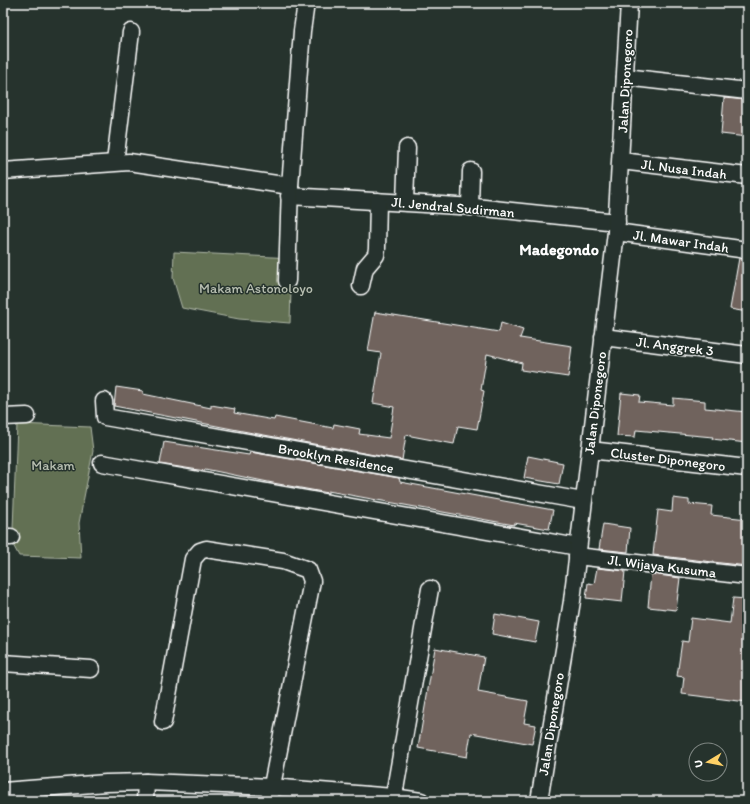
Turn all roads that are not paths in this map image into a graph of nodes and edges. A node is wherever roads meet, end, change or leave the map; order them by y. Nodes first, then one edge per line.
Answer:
1 (306, 3) edge
2 (629, 3) edge
3 (131, 32) dead end
4 (625, 77) junction
5 (747, 91) edge
6 (407, 148) dead end
7 (621, 161) junction
8 (115, 162) junction
9 (3, 171) edge
10 (470, 171) dead end
11 (747, 176) edge
12 (290, 191) junction
13 (378, 201) junction
14 (404, 202) junction
15 (470, 207) junction
16 (616, 227) junction
17 (747, 250) edge
18 (287, 281) dead end
19 (361, 286) dead end
20 (603, 337) junction
21 (747, 355) edge
22 (104, 401) dead end
23 (27, 416) dead end
24 (3, 417) edge
25 (590, 450) junction
26 (102, 463) dead end
27 (747, 468) edge
28 (583, 501) junction
29 (578, 551) junction
30 (747, 576) edge
31 (430, 589) dead end
32 (3, 663) edge
33 (91, 669) dead end
34 (164, 722) dead end
35 (146, 782) junction
36 (3, 791) edge
37 (270, 794) edge
38 (393, 799) edge
39 (145, 801) edge
40 (421, 801) edge
41 (539, 801) edge

1 - 12 street
2 - 4 street, Jalan Diponegoro
3 - 8 street
4 - 5 street
4 - 7 street, Jalan Diponegoro
6 - 14 street
7 - 11 street, Jl. Nusa Indah
7 - 16 street, Jalan Diponegoro
8 - 9 street, Jl. Jendral Sudirman
8 - 12 street, Jl. Jendral Sudirman
10 - 15 street
12 - 13 street, Jl. Jendral Sudirman
12 - 18 street
13 - 14 street, Jl. Jendral Sudirman
13 - 19 street
14 - 15 street, Jl. Jendral Sudirman
15 - 16 street, Jl. Jendral Sudirman
16 - 17 street, Jl. Mawar Indah
16 - 20 street, Jalan Diponegoro
20 - 21 street, Jl. Anggrek 3
20 - 25 street, Jalan Diponegoro
22 - 28 street, Brooklyn Residence
23 - 24 street
25 - 27 street, Cluster Diponegoro
25 - 28 street, Jalan Diponegoro
26 - 29 street, Jl. Wijaya Kusuma
28 - 29 street, Jalan Diponegoro
29 - 30 street, Jl. Wijaya Kusuma
29 - 41 street, Jalan Diponegoro
31 - 38 street
32 - 33 street
34 - 37 street
35 - 36 street
35 - 37 street
35 - 39 street
37 - 38 street
38 - 40 street

